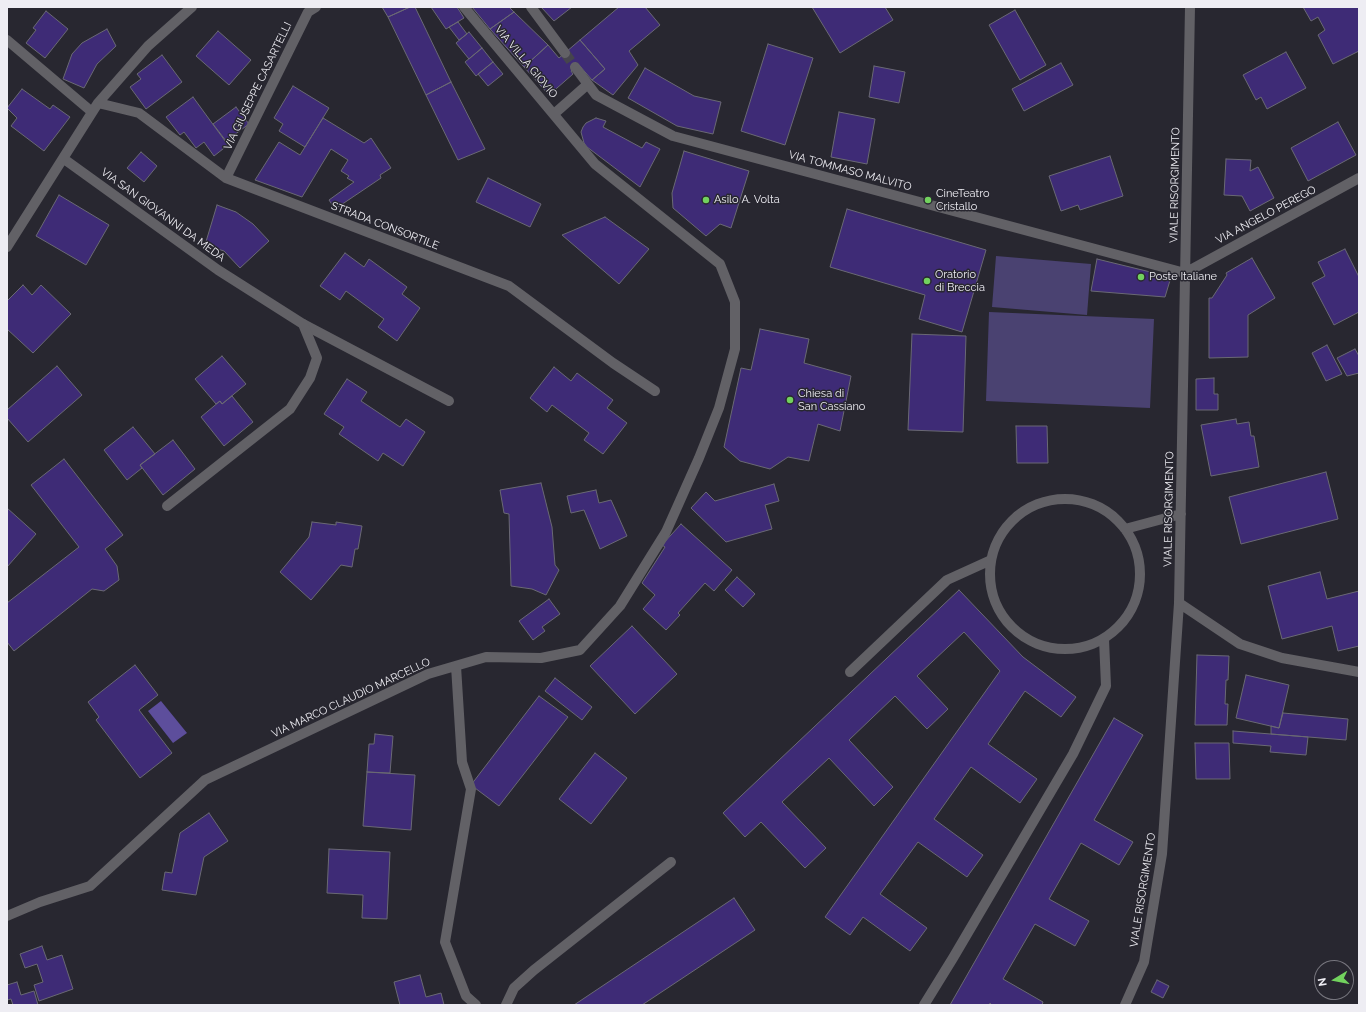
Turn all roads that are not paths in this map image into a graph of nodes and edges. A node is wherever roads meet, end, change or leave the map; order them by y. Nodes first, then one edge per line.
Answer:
1 (192, 7) edge
2 (464, 7) edge
3 (530, 7) edge
4 (1190, 7) edge
5 (309, 8) edge
6 (7, 40) edge
7 (565, 53) tunnel mouth
8 (575, 67) tunnel mouth
9 (588, 84) junction
10 (95, 107) junction
11 (554, 114) junction
12 (64, 159) junction
13 (226, 178) junction
14 (1359, 178) edge
15 (7, 247) edge
16 (1185, 273) junction
17 (303, 324) junction
18 (655, 391) dead end
19 (449, 401) dead end
20 (167, 506) dead end
21 (1181, 514) junction
22 (1125, 530) junction
23 (991, 560) junction
24 (1179, 603) junction
25 (1104, 639) junction
26 (456, 666) junction
27 (850, 672) dead end
28 (1359, 672) edge
29 (671, 862) dead end
30 (7, 916) edge
31 (476, 1005) edge
32 (506, 1005) edge
33 (924, 1005) edge
34 (1124, 1005) edge

1 - 10 street
2 - 11 street, VIA VILLA GIOVIO
3 - 7 street
4 - 16 street, VIALE RISORGIMENTO
5 - 13 street, VIA GIUSEPPE CASARTELLI
6 - 10 street
8 - 9 street, VIA TOMMASO MALVITO
9 - 11 street
9 - 16 street, VIA TOMMASO MALVITO
10 - 12 street
10 - 13 street, STRADA CONSORTILE
11 - 26 street, VIA MARCO CLAUDIO MARCELLO
12 - 15 street
12 - 17 street, VIA SAN GIOVANNI DA MEDA
13 - 18 street, STRADA CONSORTILE
14 - 16 street, VIA ANGELO PEREGO
16 - 21 street, VIALE RISORGIMENTO
17 - 19 street, VIA SAN GIOVANNI DA MEDA
17 - 20 street
21 - 22 street
21 - 24 street, VIALE RISORGIMENTO
22 - 23 street
22 - 25 street
23 - 25 street
23 - 27 street
24 - 28 street
24 - 34 street, VIALE RISORGIMENTO
25 - 33 street
26 - 30 street, VIA MARCO CLAUDIO MARCELLO
26 - 31 street
29 - 32 street

